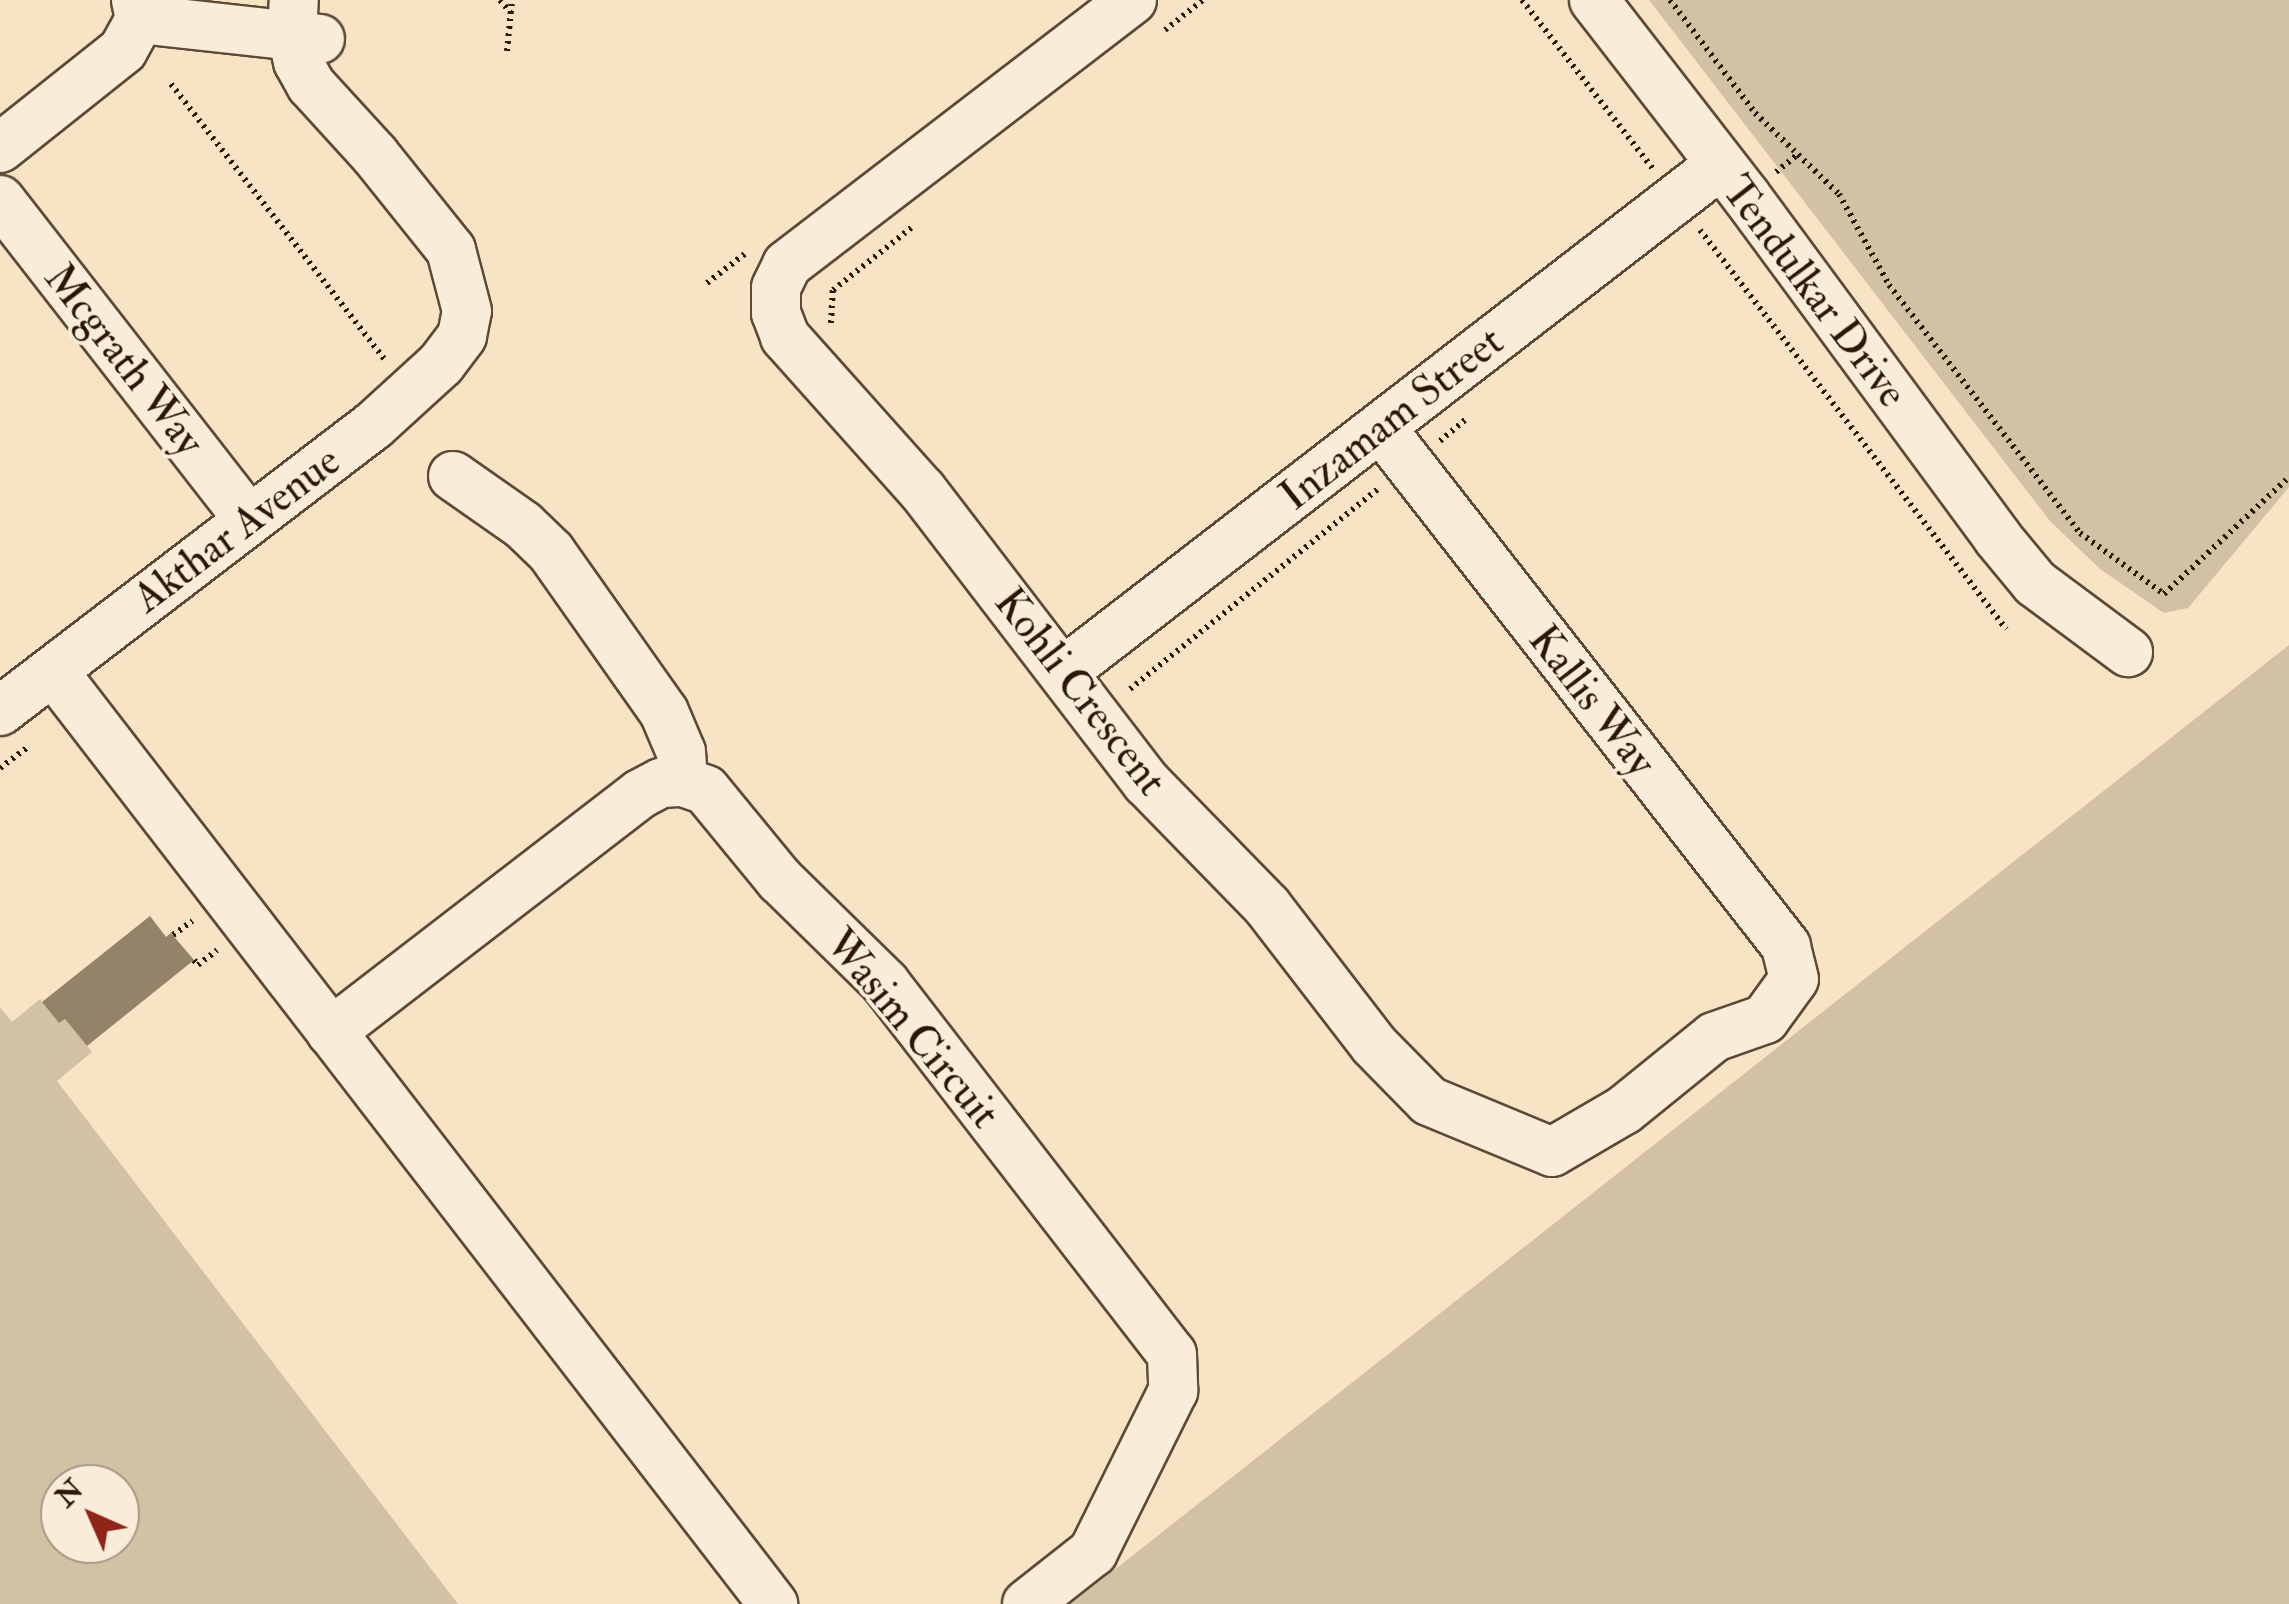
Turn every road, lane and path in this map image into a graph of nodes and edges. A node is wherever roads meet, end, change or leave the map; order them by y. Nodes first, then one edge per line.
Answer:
1 (500, 0) edge
2 (512, 0) edge
3 (1203, 0) edge
4 (1522, 0) edge
5 (1594, 0) edge
6 (1670, 0) edge
7 (138, 10) edge
8 (511, 13) junction
9 (310, 18) edge
10 (1144, 18) edge
11 (507, 52) dead end
12 (171, 84) dead end
13 (0, 148) edge
14 (1798, 154) junction
15 (1733, 181) junction
16 (0, 200) edge
17 (926, 217) dead end
18 (1687, 225) junction
19 (830, 329) dead end
20 (390, 367) dead end
21 (1474, 413) dead end
22 (1395, 446) junction
23 (453, 476) dead end
24 (2289, 477) edge
25 (249, 520) junction
26 (2006, 629) dead end
27 (2128, 652) dead end
28 (52, 671) junction
29 (1062, 672) junction
30 (1139, 700) dead end
31 (0, 712) edge
32 (683, 782) junction
33 (193, 920) dead end
34 (173, 936) dead end
35 (1794, 979) joint
36 (330, 1032) junction
37 (772, 1604) edge
38 (1028, 1604) edge

1 - 8 path
2 - 8 path
3 - 10 path
4 - 18 path
5 - 15 street, Tendulkar Drive
6 - 14 path
7 - 9 street
7 - 13 street
8 - 11 path
9 - 25 street, Akthar Avenue
10 - 29 street, Kohli Crescent
12 - 20 path
14 - 15 path
14 - 24 path
15 - 18 street, Inzamam Street
15 - 18 path
15 - 27 street, Tendulkar Drive
16 - 25 street, Mcgrath Way
17 - 19 path
18 - 22 street, Inzamam Street
18 - 26 path
21 - 22 path
22 - 29 street, Inzamam Street
22 - 30 path
22 - 35 street, Kallis Way
23 - 32 street
25 - 28 street, Akthar Avenue
28 - 31 street, Akthar Avenue
28 - 36 street
29 - 35 street, Kohli Crescent
32 - 36 street
32 - 38 street, Wasim Circuit
33 - 34 path
36 - 37 street

